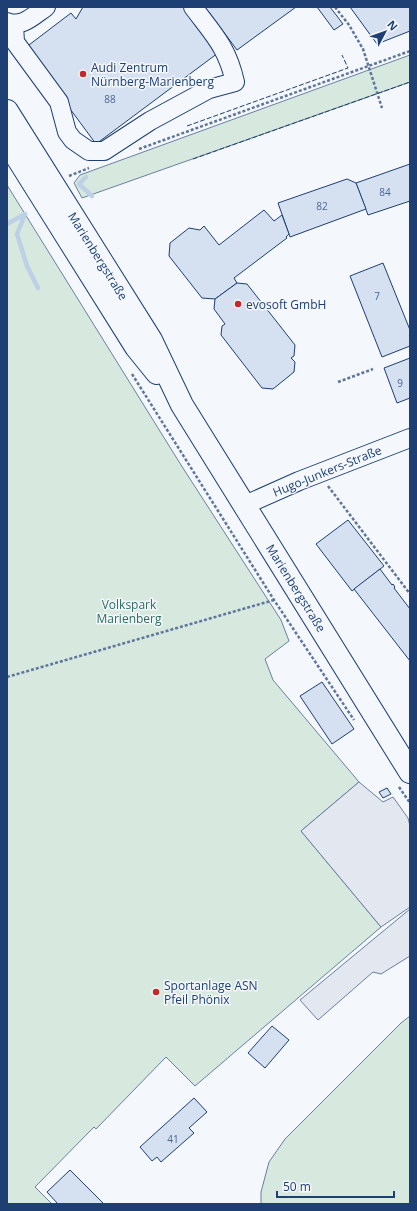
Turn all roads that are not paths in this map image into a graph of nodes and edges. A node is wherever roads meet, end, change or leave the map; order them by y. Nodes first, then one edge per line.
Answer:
1 (46, 7) edge
2 (194, 7) edge
3 (11, 23) edge
4 (7, 111) edge
5 (7, 141) edge
6 (182, 405) junction
7 (410, 438) edge
8 (246, 505) junction
9 (404, 779) edge

1 - 3 street
2 - 3 street
4 - 6 main road, Marienbergstraße
5 - 6 main road, Marienbergstraße
6 - 8 main road, Marienbergstraße
7 - 8 street, Hugo-Junkers-Straße
8 - 9 main road, Marienbergstraße

